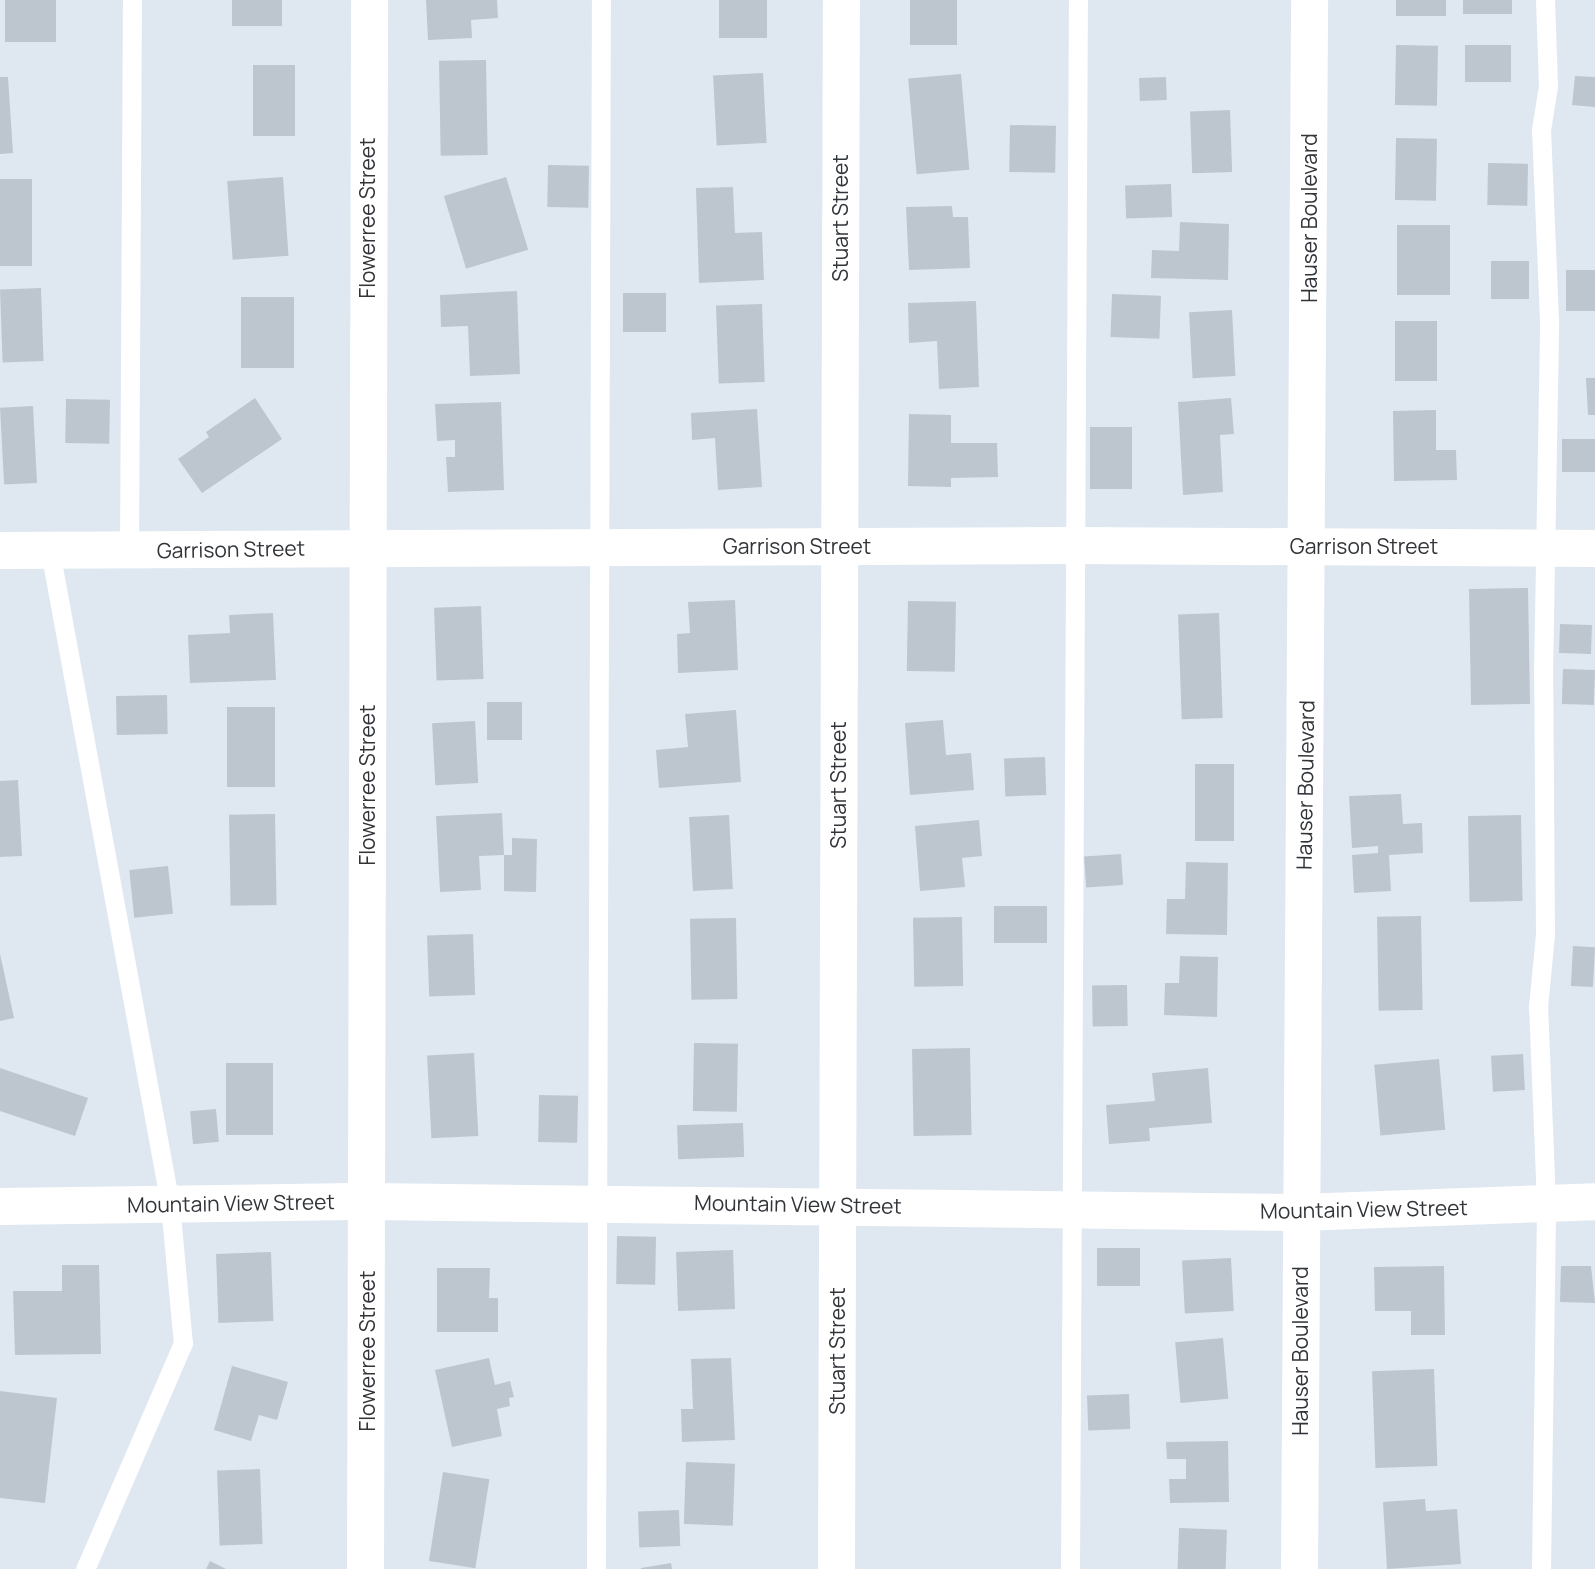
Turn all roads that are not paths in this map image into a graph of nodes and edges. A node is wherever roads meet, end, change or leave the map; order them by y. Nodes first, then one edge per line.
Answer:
1 (132, 0) edge
2 (369, 0) edge
3 (601, 0) edge
4 (841, 0) edge
5 (1078, 0) edge
6 (1309, 0) edge
7 (1545, 0) edge
8 (1075, 545) junction
9 (1308, 545) junction
10 (366, 546) junction
11 (839, 546) junction
12 (1547, 547) junction
13 (600, 548) junction
14 (1595, 548) edge
15 (0, 550) edge
16 (129, 550) junction
17 (50, 551) junction
18 (368, 1201) junction
19 (1595, 1201) edge
20 (596, 1203) junction
21 (1546, 1203) junction
22 (170, 1204) junction
23 (837, 1204) junction
24 (0, 1206) edge
25 (1072, 1208) junction
26 (1300, 1212) junction
27 (366, 1525) junction
28 (85, 1569) edge
29 (346, 1569) edge
30 (365, 1569) edge
31 (596, 1569) edge
32 (836, 1569) edge
33 (1070, 1569) edge
34 (1299, 1569) edge
35 (1541, 1569) edge

1 - 16 lane
2 - 10 street, Flowerree Street
3 - 13 lane
4 - 11 street, Stuart Street
5 - 8 lane
6 - 9 street, Hauser Boulevard
7 - 12 lane
8 - 9 street, Garrison Street
8 - 11 street, Garrison Street
8 - 25 lane
9 - 12 street, Garrison Street
9 - 26 street, Hauser Boulevard
10 - 13 street, Garrison Street
10 - 16 street, Garrison Street
10 - 18 street, Flowerree Street
11 - 13 street, Garrison Street
11 - 23 street, Stuart Street
12 - 14 street, Garrison Street
12 - 21 lane
13 - 20 lane
15 - 17 street, Garrison Street
16 - 17 street, Garrison Street
17 - 22 lane
18 - 20 street, Mountain View Street
18 - 22 street, Mountain View Street
18 - 27 street, Flowerree Street
19 - 21 street, Mountain View Street
20 - 23 street, Mountain View Street
20 - 31 lane
21 - 26 street, Mountain View Street
21 - 35 lane
22 - 24 street, Mountain View Street
22 - 28 lane
23 - 25 street, Mountain View Street
23 - 32 street, Stuart Street
25 - 26 street, Mountain View Street
25 - 33 lane
26 - 34 street, Hauser Boulevard
27 - 29 street
27 - 30 street, Flowerree Street

